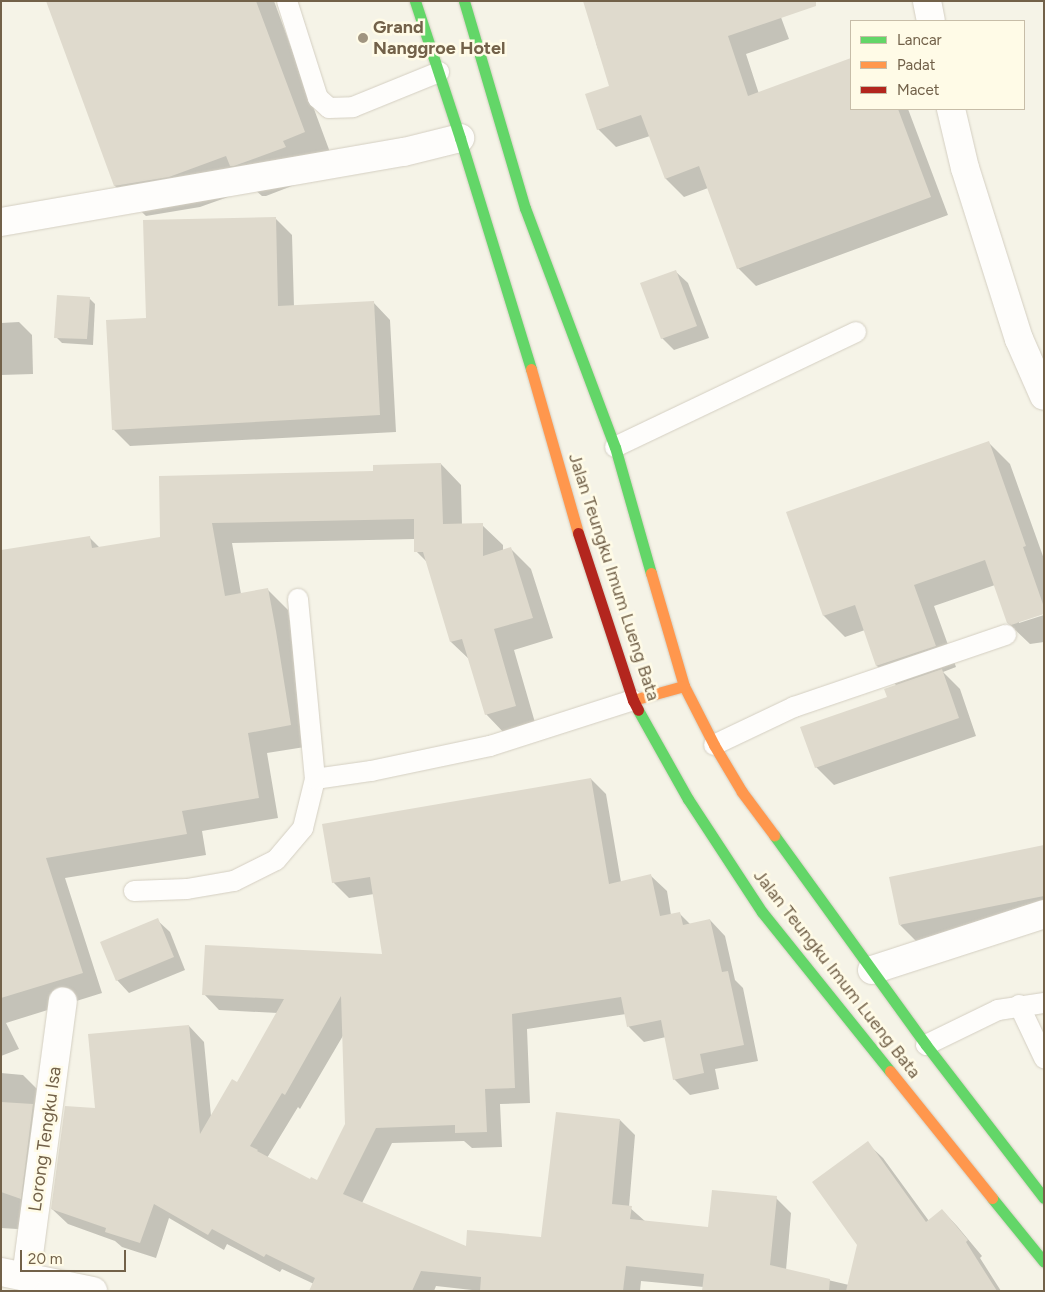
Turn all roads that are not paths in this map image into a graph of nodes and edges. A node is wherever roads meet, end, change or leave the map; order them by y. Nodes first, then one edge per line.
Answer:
1 (287, 1) edge
2 (415, 1) edge
3 (464, 1) edge
4 (927, 1) edge
5 (931, 20) edge
6 (439, 72) junction
7 (951, 110) edge
8 (460, 138) junction
9 (1, 222) edge
10 (856, 332) dead end
11 (1044, 396) edge
12 (615, 446) junction
13 (298, 600) dead end
14 (1006, 635) dead end
15 (684, 686) junction
16 (633, 700) junction
17 (714, 745) junction
18 (314, 779) junction
19 (134, 891) dead end
20 (1044, 914) edge
21 (872, 970) junction
22 (63, 1001) dead end
23 (1044, 1003) edge
24 (1019, 1006) junction
25 (926, 1045) junction
26 (1044, 1058) edge
27 (1041, 1186) edge
28 (1044, 1262) edge
29 (14, 1275) edge
30 (93, 1291) edge

1 - 6 lane
2 - 6 highway, Jalan Teungku Imum Lueng Bata
3 - 12 highway, Jalan Teungku Imum Lueng Bata
4 - 5 street
6 - 8 highway, Jalan Teungku Imum Lueng Bata
7 - 11 street
8 - 9 street
8 - 16 highway, Jalan Teungku Imum Lueng Bata
10 - 12 lane
12 - 15 highway, Jalan Teungku Imum Lueng Bata
13 - 18 lane
14 - 17 lane
15 - 16 highway
15 - 17 highway, Jalan Teungku Imum Lueng Bata
16 - 18 lane
16 - 28 highway, Jalan Teungku Imum Lueng Bata
17 - 21 highway, Jalan Teungku Imum Lueng Bata
18 - 19 lane
20 - 21 street
21 - 25 highway, Jalan Teungku Imum Lueng Bata
22 - 29 street, Lorong Tengku Isa
23 - 24 lane
24 - 25 lane
24 - 26 lane
25 - 27 highway, Jalan Teungku Imum Lueng Bata
29 - 30 street

